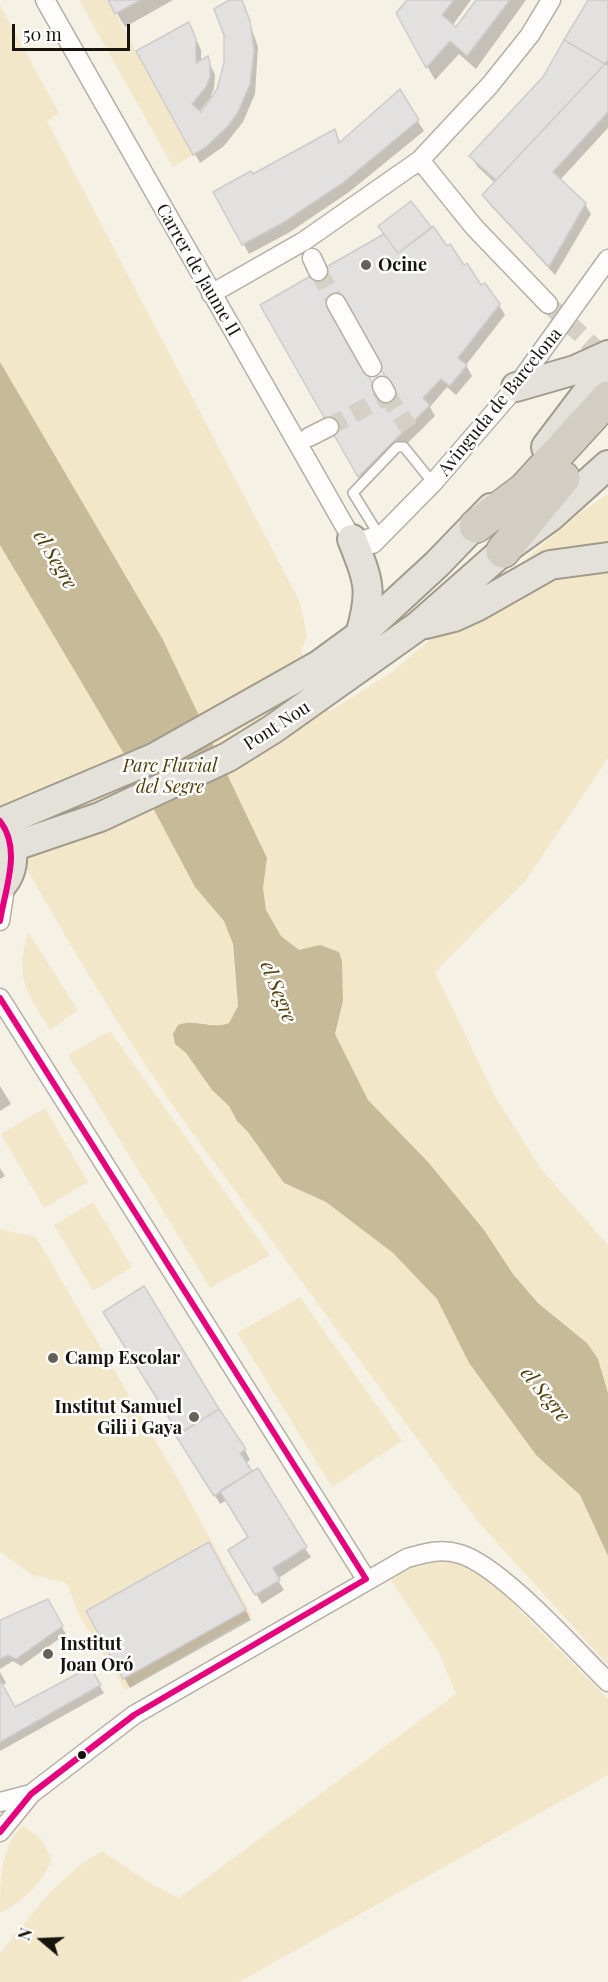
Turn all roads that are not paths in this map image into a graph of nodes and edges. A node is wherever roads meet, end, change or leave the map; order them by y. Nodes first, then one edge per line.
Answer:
1 (45, 0) edge
2 (551, 0) edge
3 (420, 160) junction
4 (608, 259) edge
5 (211, 294) junction
6 (336, 303) tunnel mouth
7 (548, 304) tunnel mouth
8 (608, 355) edge
9 (608, 364) edge
10 (372, 367) dead end
11 (516, 387) junction
12 (608, 398) edge
13 (329, 427) tunnel mouth
14 (608, 431) edge
15 (309, 437) dead end
16 (608, 465) edge
17 (434, 483) junction
18 (476, 526) junction
19 (364, 545) junction
20 (503, 551) junction
21 (608, 557) edge
22 (418, 626) junction
23 (360, 635) junction
24 (4, 820) edge
25 (12, 848) edge
26 (3, 884) edge
27 (0, 921) edge
28 (0, 998) edge
29 (366, 1579) junction
30 (608, 1682) edge
31 (31, 1794) junction
32 (0, 1802) edge
33 (0, 1832) edge

1 - 5 street, Carrer de Jaume II
2 - 3 street
3 - 5 street
3 - 7 street
4 - 11 street, Avinguda de Barcelona
5 - 19 street, Carrer de Jaume II
6 - 10 street
8 - 11 main road
9 - 18 main road, Pont Nou
11 - 17 street, Avinguda de Barcelona
12 - 18 highway
13 - 15 street
14 - 20 highway
16 - 20 main road, Pont Nou
17 - 19 street, Avinguda de Barcelona
17 - 19 lane
18 - 23 main road, Pont Nou
19 - 23 main road
20 - 22 main road, Pont Nou
21 - 22 main road
22 - 25 main road, Pont Nou
23 - 24 main road, Pont Nou
24 - 25 main road
25 - 26 main road
26 - 27 street
28 - 29 street
29 - 30 street
29 - 31 street
31 - 32 street
31 - 33 street

